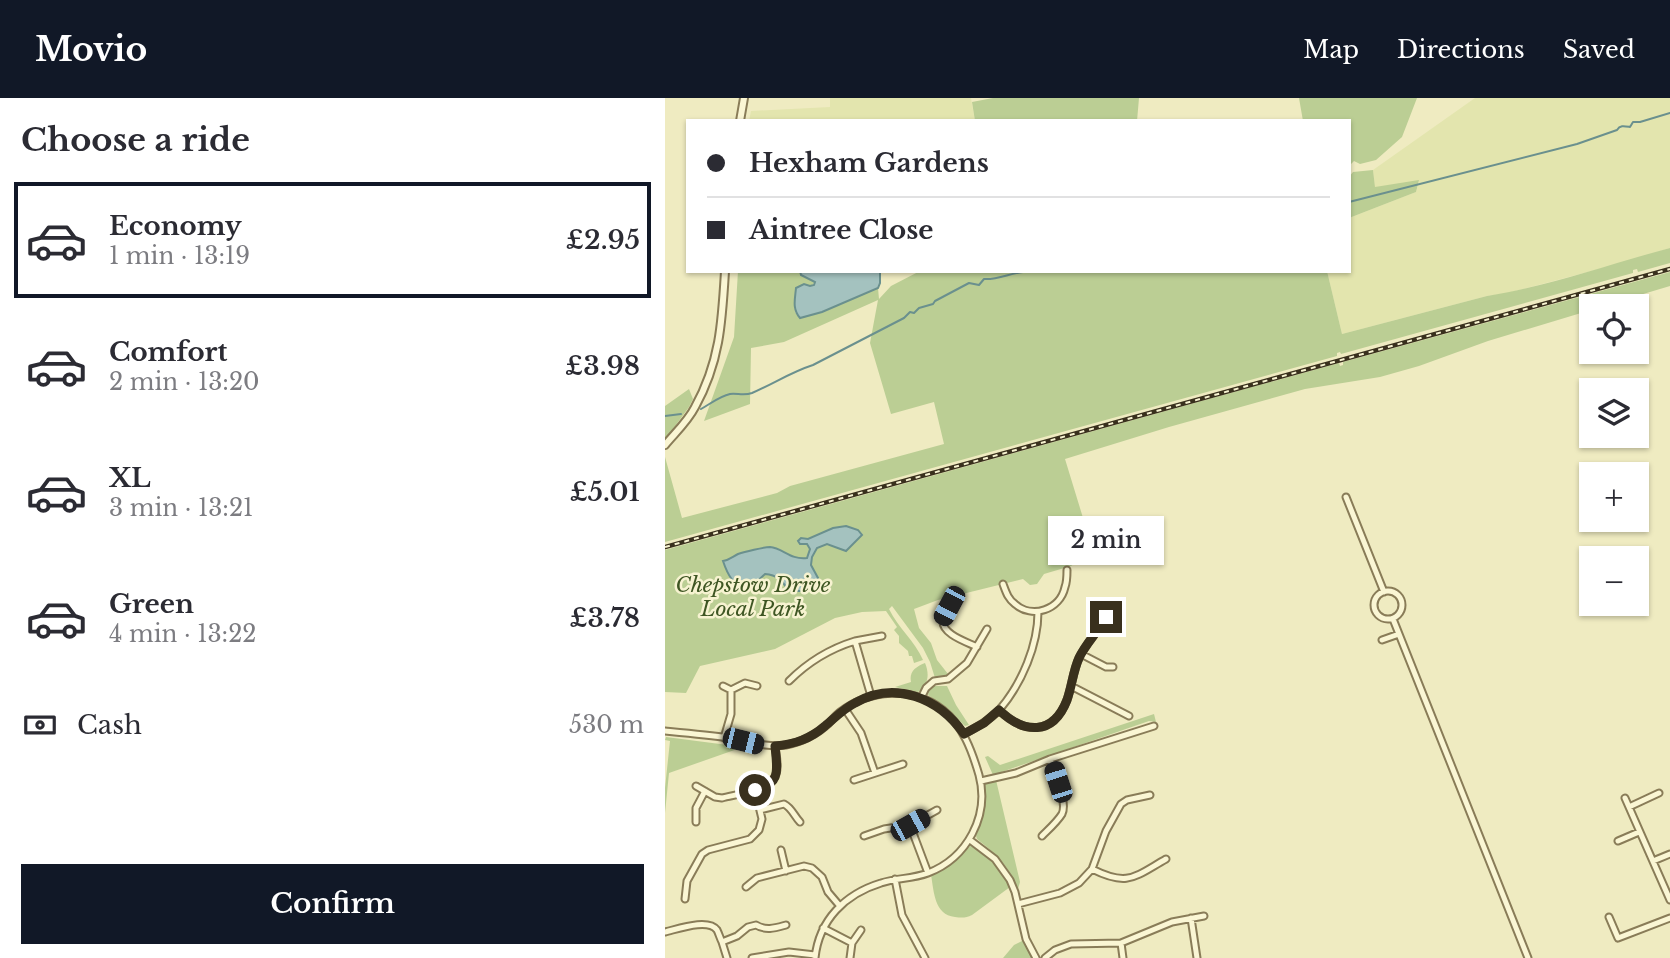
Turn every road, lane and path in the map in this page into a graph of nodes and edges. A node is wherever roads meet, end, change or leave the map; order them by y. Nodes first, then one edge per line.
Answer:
1 (744, 98) edge
2 (740, 119) edge
3 (725, 273) edge
4 (665, 445) edge
5 (1346, 497) dead end
6 (1067, 570) dead end
7 (1003, 584) dead end
8 (1384, 592) junction
9 (1063, 594) junction
10 (1008, 597) junction
11 (1070, 597) dead end
12 (953, 599) dead end
13 (1002, 601) dead end
14 (1038, 612) junction
15 (1106, 617) dead end
16 (1393, 619) junction
17 (987, 629) dead end
18 (1089, 629) dead end
19 (1097, 633) junction
20 (1399, 634) junction
21 (882, 636) dead end
22 (1382, 640) dead end
23 (855, 641) junction
24 (977, 647) junction
25 (1081, 654) junction
26 (1113, 667) dead end
27 (789, 681) dead end
28 (723, 686) dead end
29 (757, 686) dead end
30 (1071, 686) junction
31 (731, 690) junction
32 (870, 696) junction
33 (921, 698) junction
34 (845, 709) junction
35 (999, 710) junction
36 (1120, 711) junction
37 (1129, 716) dead end
38 (1115, 719) dead end
39 (1154, 726) dead end
40 (665, 731) edge
41 (964, 734) junction
42 (724, 738) junction
43 (775, 746) junction
44 (1050, 759) junction
45 (904, 764) dead end
46 (875, 773) junction
47 (854, 780) dead end
48 (981, 781) junction
49 (696, 786) dead end
50 (755, 790) junction
51 (705, 792) junction
52 (1659, 793) dead end
53 (1150, 795) dead end
54 (1625, 798) dead end
55 (1629, 807) junction
56 (760, 810) junction
57 (937, 810) dead end
58 (697, 822) dead end
59 (800, 822) dead end
60 (910, 825) junction
61 (1639, 832) junction
62 (864, 836) dead end
63 (1042, 836) dead end
64 (970, 840) junction
65 (1618, 841) dead end
66 (781, 849) dead end
67 (1670, 854) edge
68 (1167, 859) dead end
69 (1653, 862) junction
70 (1092, 869) junction
71 (786, 870) junction
72 (927, 873) junction
73 (895, 880) junction
74 (746, 887) dead end
75 (685, 899) dead end
76 (1670, 900) edge
77 (1018, 904) junction
78 (839, 905) junction
79 (1204, 916) dead end
80 (1609, 917) dead end
81 (1191, 918) junction
82 (1670, 918) edge
83 (786, 925) dead end
84 (823, 928) junction
85 (861, 930) dead end
86 (665, 932) edge
87 (722, 942) junction
88 (852, 943) junction
89 (1121, 943) junction
90 (776, 956) edge
91 (815, 956) edge
92 (727, 958) edge
93 (752, 958) edge
94 (850, 958) edge
95 (925, 958) edge
96 (1036, 958) edge
97 (1045, 958) edge
98 (1123, 958) edge
99 (1197, 958) edge
100 (1528, 958) edge

1 - 2 street
3 - 4 street
5 - 8 street
6 - 9 street
7 - 10 street
8 - 16 street
8 - 16 street
9 - 11 street
9 - 14 street
10 - 13 street
10 - 14 street
12 - 24 street
14 - 35 street
15 - 19 street
16 - 20 street
17 - 24 street
18 - 19 street
19 - 25 street
20 - 22 street
20 - 100 street
21 - 23 street
23 - 27 street
23 - 32 street
24 - 33 street
25 - 26 street
25 - 30 street
28 - 31 street
29 - 31 street
30 - 35 street
30 - 36 street
31 - 42 street
32 - 33 street
32 - 34 street
33 - 41 street
34 - 43 street
34 - 46 street
35 - 41 street
36 - 37 street
36 - 38 street
39 - 44 street
40 - 42 street
41 - 48 street
42 - 43 street
43 - 50 street
44 - 48 street
44 - 63 street
45 - 46 street
46 - 47 street
48 - 64 street
49 - 51 street
50 - 51 street
50 - 56 street
51 - 58 street
52 - 55 street
53 - 70 street
54 - 55 street
55 - 61 street
56 - 59 street
56 - 75 street
57 - 60 street
60 - 62 street
60 - 72 street
61 - 65 street
61 - 69 street
64 - 72 street
64 - 77 street
66 - 71 street
67 - 69 street
68 - 70 street
69 - 76 street
70 - 77 street
71 - 74 street
71 - 78 street
72 - 73 street
73 - 78 street
73 - 95 street
77 - 96 street
78 - 84 street
79 - 81 street
80 - 82 street
81 - 89 street
81 - 99 street
83 - 87 street
84 - 88 street
84 - 91 street
85 - 88 street
86 - 87 street
87 - 92 street
88 - 94 street
89 - 97 street
89 - 98 street
90 - 91 street
90 - 93 street

